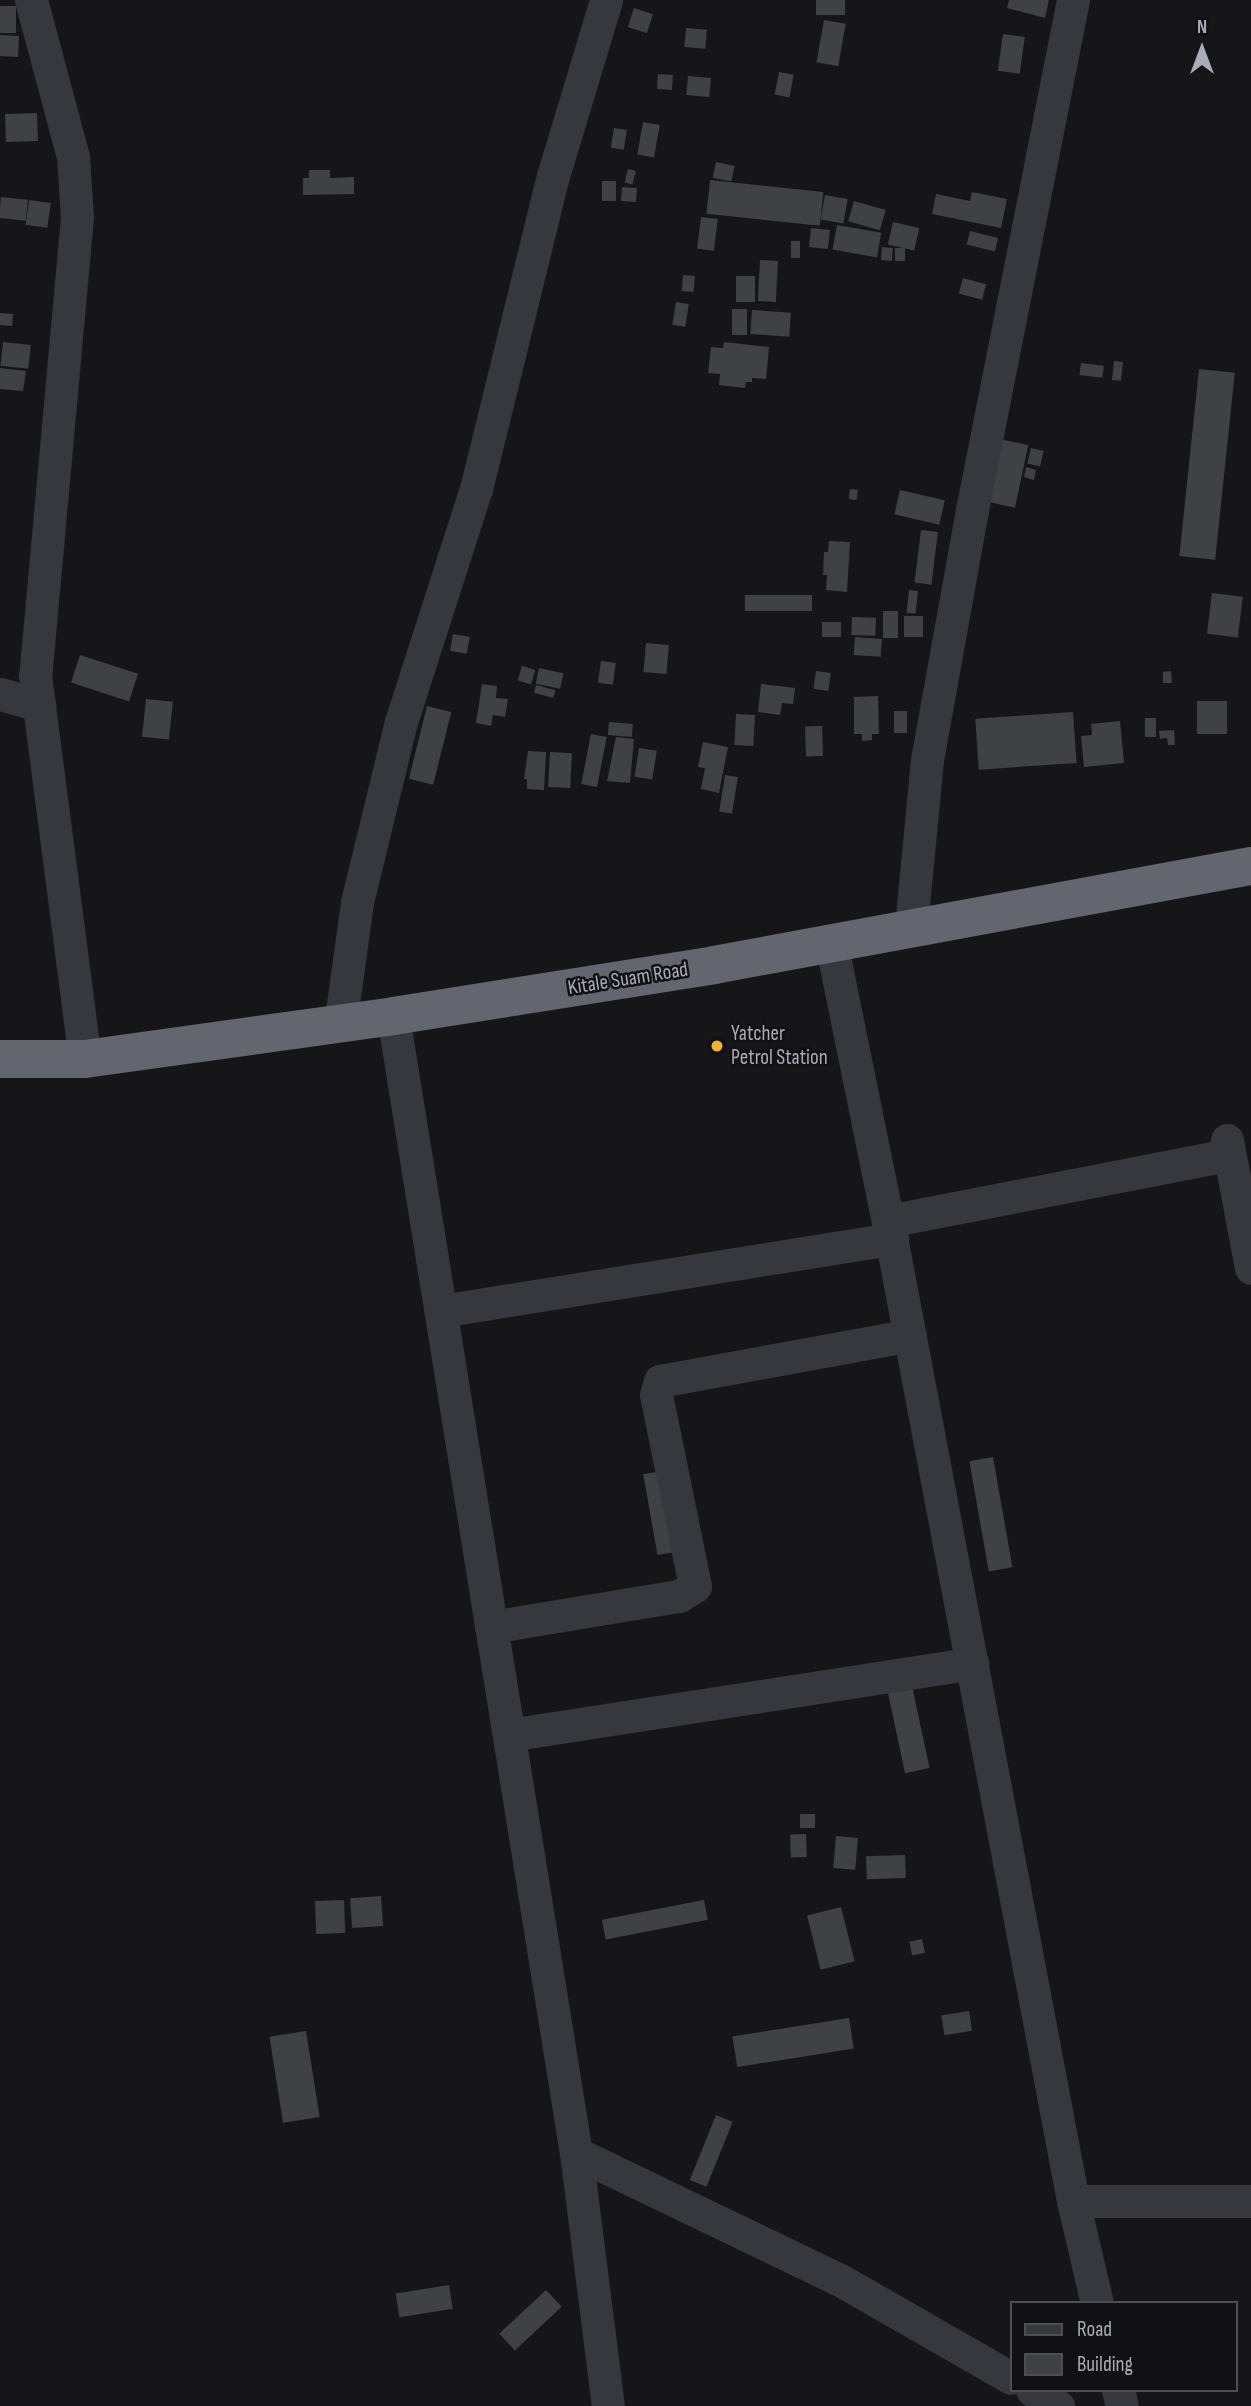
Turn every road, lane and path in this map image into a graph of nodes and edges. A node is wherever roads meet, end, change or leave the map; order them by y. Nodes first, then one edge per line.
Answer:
1 (31, 0) edge
2 (606, 0) edge
3 (1073, 0) edge
4 (0, 694) edge
5 (39, 705) junction
6 (1251, 866) edge
7 (911, 926) junction
8 (831, 942) junction
9 (393, 1016) junction
10 (340, 1025) junction
11 (0, 1059) edge
12 (85, 1059) junction
13 (890, 1230) junction
14 (1251, 1268) edge
15 (441, 1311) junction
16 (910, 1335) junction
17 (491, 1627) junction
18 (972, 1662) junction
19 (509, 1735) junction
20 (576, 2153) junction
21 (1073, 2201) junction
22 (1251, 2201) edge
23 (1097, 2301) edge
24 (1010, 2377) edge
25 (1028, 2392) edge
26 (1034, 2392) edge
27 (608, 2406) edge
28 (1016, 2406) edge
29 (1058, 2406) edge

1 - 5 street
2 - 10 street
3 - 7 street
4 - 5 street
5 - 12 street
6 - 7 highway, Kitale Suam Road
7 - 8 highway, Kitale Suam Road
8 - 9 highway, Kitale Suam Road
8 - 13 street
9 - 10 highway, Kitale Suam Road
9 - 15 street
10 - 12 highway, Kitale Suam Road
11 - 12 highway, Kitale Suam Road
13 - 14 street
13 - 15 street
13 - 16 street
15 - 17 street
16 - 17 street
16 - 18 street
17 - 19 street
18 - 19 street
18 - 21 street
19 - 20 street
20 - 24 street
20 - 27 street
21 - 22 street
21 - 23 street
25 - 28 street
26 - 29 street

